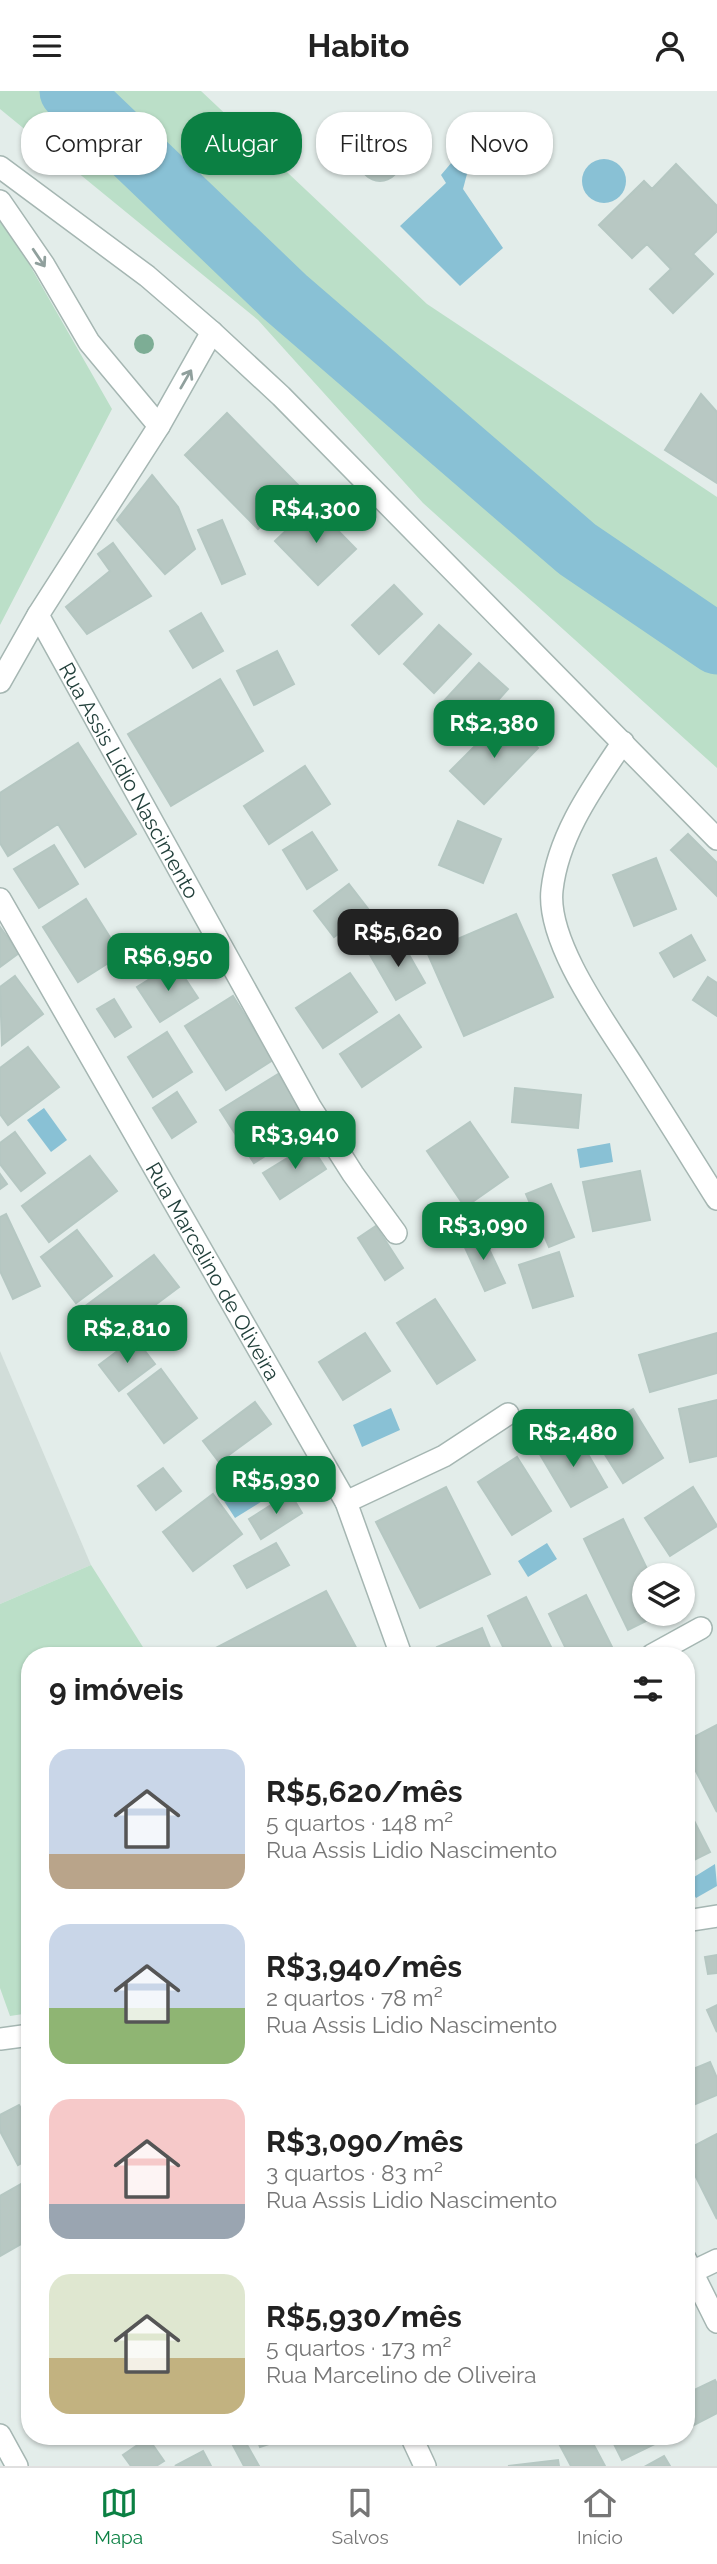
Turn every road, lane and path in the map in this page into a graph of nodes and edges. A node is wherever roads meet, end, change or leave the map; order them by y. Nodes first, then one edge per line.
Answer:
1 (0, 167) edge
2 (0, 201) edge
3 (212, 332) junction
4 (159, 426) junction
5 (38, 615) junction
6 (0, 682) edge
7 (623, 742) junction
8 (717, 839) edge
9 (0, 899) edge
10 (717, 1199) edge
11 (396, 1233) dead end
12 (508, 1414) dead end
13 (346, 1502) junction
14 (701, 1628) dead end
15 (398, 1647) edge
16 (667, 1647) edge
17 (717, 1916) edge
18 (695, 1920) edge
19 (21, 2036) edge
20 (0, 2039) edge
21 (717, 2260) edge
22 (695, 2265) edge
23 (695, 2278) edge
24 (717, 2322) edge
25 (0, 2435) edge
26 (415, 2445) edge
27 (17, 2466) edge
28 (425, 2466) edge

1 - 3 street
2 -> 4 street
4 -> 3 street
3 - 7 street
4 - 5 street
5 - 6 street
5 - 11 street, Rua Assis Lidio Nascimento
7 - 8 street
7 - 10 street
9 - 13 street, Rua Marcelino de Oliveira
12 - 13 street
13 - 15 street, Rua Marcelino de Oliveira
14 - 16 street
17 - 18 street
19 - 20 street
21 - 22 street
23 - 24 street
25 - 27 street
26 - 28 street

